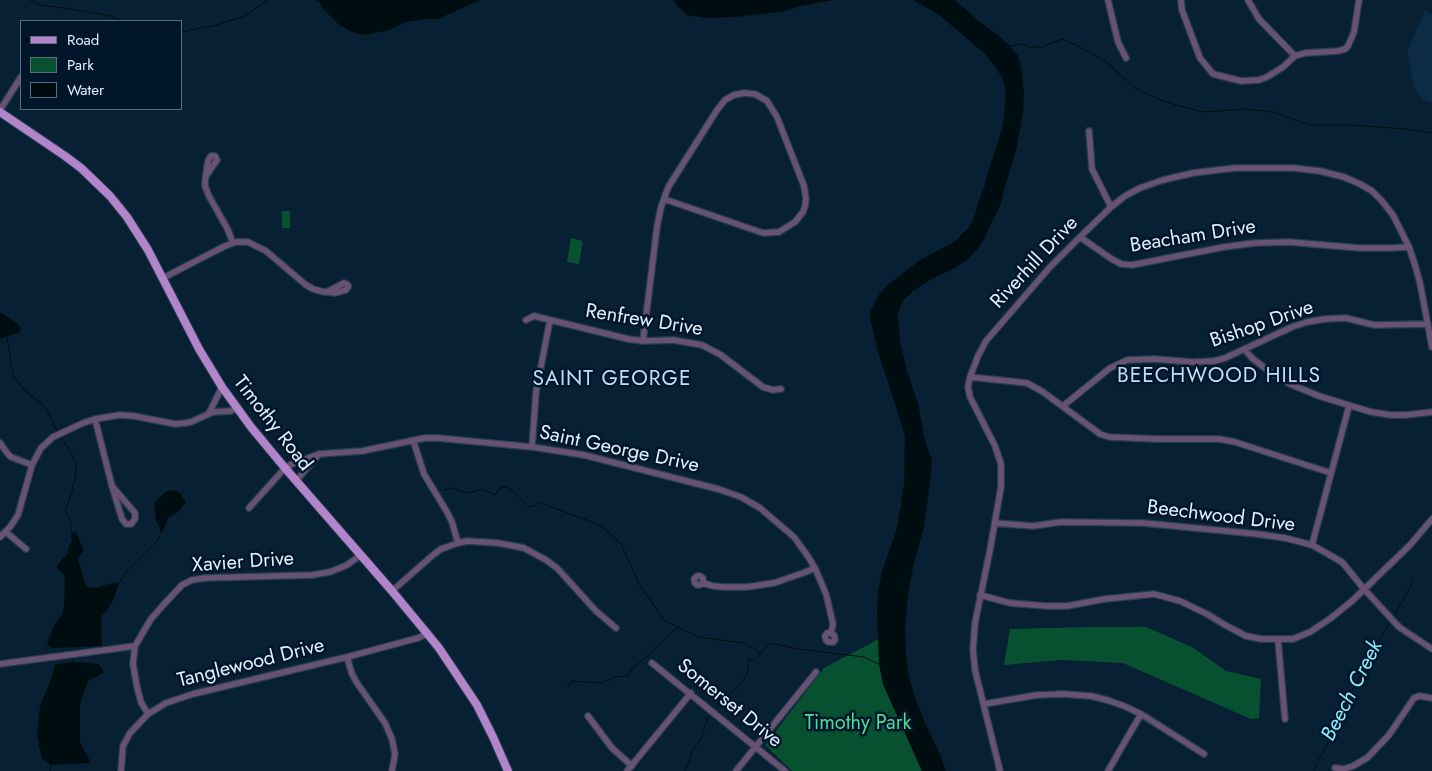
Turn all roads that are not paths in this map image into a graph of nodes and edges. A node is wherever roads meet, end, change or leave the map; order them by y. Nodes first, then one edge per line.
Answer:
1 (1108, 0) edge
2 (1181, 0) edge
3 (1248, 0) edge
4 (1359, 0) edge
5 (1294, 56) junction
6 (1126, 58) dead end
7 (20, 79) edge
8 (0, 111) edge
9 (1089, 131) dead end
10 (206, 176) dead end
11 (664, 199) junction
12 (1111, 207) junction
13 (1080, 237) junction
14 (233, 243) junction
15 (1409, 246) junction
16 (163, 278) junction
17 (327, 292) dead end
18 (526, 320) dead end
19 (550, 320) junction
20 (1427, 324) junction
21 (643, 341) junction
22 (1432, 346) edge
23 (1245, 350) junction
24 (970, 378) junction
25 (222, 387) junction
26 (781, 389) dead end
27 (1063, 406) junction
28 (1349, 406) junction
29 (236, 408) junction
30 (1432, 412) edge
31 (209, 413) junction
32 (95, 419) junction
33 (412, 440) junction
34 (0, 443) edge
35 (532, 448) junction
36 (319, 454) junction
37 (32, 465) junction
38 (285, 468) junction
39 (1331, 472) junction
40 (296, 481) junction
41 (112, 486) junction
42 (249, 508) dead end
43 (1432, 519) edge
44 (995, 523) junction
45 (6, 532) junction
46 (0, 537) edge
47 (458, 543) junction
48 (1312, 545) junction
49 (26, 549) dead end
50 (361, 555) junction
51 (815, 568) junction
52 (703, 583) dead end
53 (1364, 589) junction
54 (392, 591) junction
55 (980, 595) junction
56 (616, 628) dead end
57 (831, 632) dead end
58 (428, 633) junction
59 (1278, 640) junction
60 (135, 646) junction
61 (1432, 649) edge
62 (347, 657) junction
63 (652, 663) dead end
64 (0, 664) edge
65 (816, 672) dead end
66 (690, 693) junction
67 (1432, 698) edge
68 (984, 704) junction
69 (148, 714) junction
70 (1141, 714) junction
71 (588, 716) dead end
72 (1285, 719) dead end
73 (756, 747) junction
74 (1204, 754) dead end
75 (632, 766) junction
76 (1335, 768) dead end
77 (121, 771) edge
78 (392, 771) edge
79 (508, 771) edge
80 (627, 771) edge
81 (736, 771) edge
82 (785, 771) edge
83 (1000, 771) edge
84 (1108, 771) edge

1 - 6 street
2 - 5 street
3 - 5 street
4 - 5 street
7 - 8 street
8 - 16 main road, Timothy Road
9 - 12 street
10 - 14 street
11 - 11 street
11 - 21 street
12 - 13 street, Riverhill Drive
12 - 15 street, Riverhill Drive
13 - 15 street, Beacham Drive
13 - 24 street, Riverhill Drive
14 - 16 street
14 - 17 street
15 - 20 street, Riverhill Drive
16 - 25 main road, Timothy Road
18 - 19 street, Renfrew Drive
19 - 21 street, Renfrew Drive
19 - 35 street
20 - 22 street, Riverhill Drive
20 - 23 street, Bishop Drive
21 - 26 street, Renfrew Drive
23 - 27 street, Bishop Drive
23 - 28 street
24 - 27 street
24 - 44 street, Riverhill Drive
25 - 29 main road, Timothy Road
25 - 31 street
27 - 39 street
28 - 30 street
28 - 39 street
29 - 31 street
29 - 38 main road, Timothy Road
31 - 32 street
32 - 37 street
32 - 41 street
33 - 35 street, Saint George Drive
33 - 36 street, Saint George Drive
33 - 47 street
34 - 37 street
35 - 51 street, Saint George Drive
36 - 38 street, Saint George Drive
36 - 40 street
37 - 45 street
38 - 40 main road, Timothy Road
38 - 42 street
39 - 48 street
40 - 50 main road, Timothy Road
41 - 41 street
43 - 53 street
44 - 48 street, Beechwood Drive
44 - 55 street, Riverhill Drive
45 - 46 street
45 - 49 street
47 - 54 street
47 - 56 street
48 - 53 street, Beechwood Drive
50 - 54 main road, Timothy Road
50 - 60 street, Xavier Drive
51 - 52 street
51 - 57 street, Saint George Drive
53 - 59 street
53 - 61 street, Beechwood Drive
54 - 58 main road, Timothy Road
55 - 59 street
55 - 68 street, Riverhill Drive
58 - 62 street, Tanglewood Drive
58 - 79 main road, Timothy Road
59 - 72 street
60 - 64 street
60 - 69 street, Xavier Drive
62 - 69 street, Tanglewood Drive
62 - 78 street
63 - 66 street, Somerset Drive
65 - 73 street
66 - 73 street, Somerset Drive
66 - 75 street
67 - 76 street
68 - 70 street
68 - 83 street, Riverhill Drive
69 - 77 street, Tanglewood Drive
70 - 74 street
70 - 84 street
71 - 75 street
73 - 81 street
73 - 82 street, Somerset Drive
75 - 80 street

